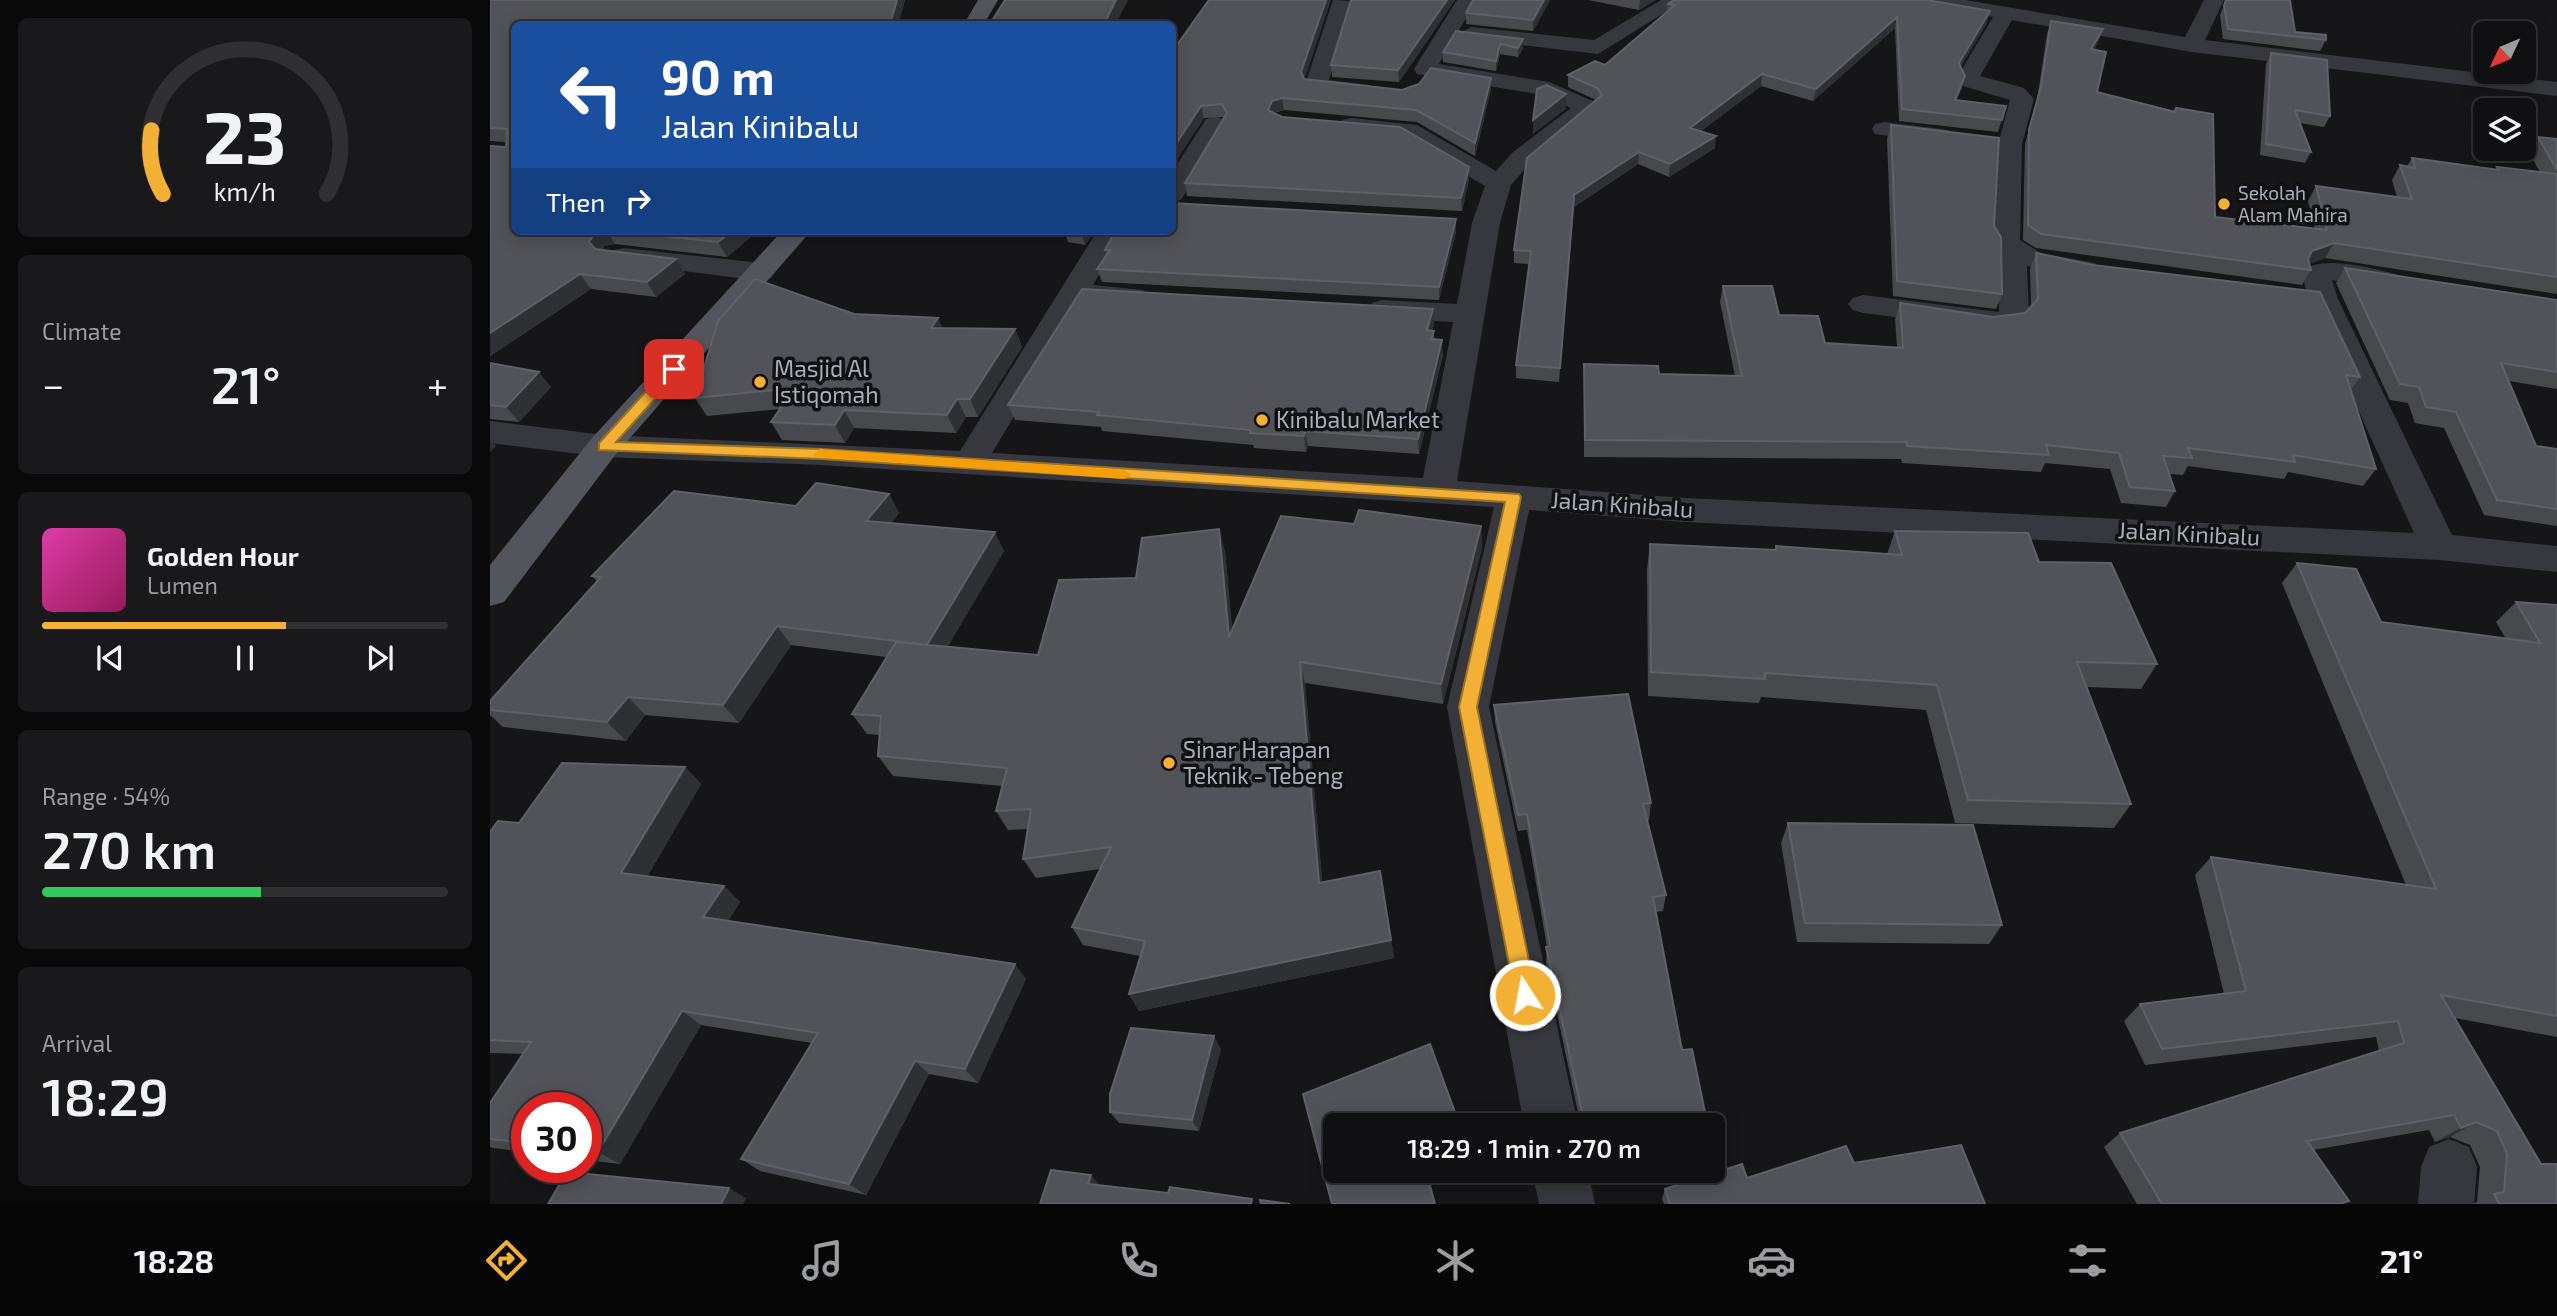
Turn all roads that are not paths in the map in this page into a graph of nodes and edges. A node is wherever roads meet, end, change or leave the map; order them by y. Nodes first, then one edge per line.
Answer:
1 (988, 0) edge
2 (1467, 0) edge
3 (1675, 0) edge
4 (1928, 0) edge
5 (2214, 0) edge
6 (1343, 1) edge
7 (2006, 13) junction
8 (976, 21) edge
9 (1448, 31) junction
10 (2194, 43) junction
11 (1425, 69) junction
12 (2557, 89) edge
13 (1325, 123) edge
14 (1215, 124) edge
15 (1884, 129) dead end
16 (1960, 138) edge
17 (1499, 183) junction
18 (1176, 187) edge
19 (1176, 205) edge
20 (1200, 206) edge
21 (1459, 221) edge
22 (1486, 223) junction
23 (793, 235) edge
24 (1109, 235) edge
25 (2012, 251) junction
26 (615, 256) edge
27 (761, 272) junction
28 (2113, 272) edge
29 (2423, 286) edge
30 (1073, 292) junction
31 (1155, 297) edge
32 (1863, 304) dead end
33 (1348, 307) edge
34 (1471, 314) junction
35 (490, 432) edge
36 (604, 446) junction
37 (968, 465) junction
38 (1438, 491) junction
39 (1514, 497) junction
40 (2439, 547) junction
41 (2557, 559) edge
42 (490, 592) edge
43 (1549, 1113) edge
44 (1563, 1183) edge
45 (1567, 1204) edge

1 - 8 main road
2 - 9 street
3 - 9 street
4 - 7 street
5 - 10 street
6 - 11 street
7 - 10 street
7 - 25 street
9 - 11 street
10 - 12 street
11 - 17 street
13 - 17 street
14 - 18 street
15 - 16 street
17 - 22 street
19 - 20 street
21 - 22 street
22 - 34 street
23 - 27 main road
24 - 30 street
25 - 28 street
25 - 32 street
26 - 27 street
27 - 36 main road
29 - 40 street
30 - 31 street
30 - 37 street
33 - 34 street
34 - 38 street
35 - 36 street, Jalan Kinibalu
36 - 37 street, Jalan Kinibalu
36 - 42 main road
37 - 38 street, Jalan Kinibalu
38 - 39 street, Jalan Kinibalu
39 - 40 street, Jalan Kinibalu
39 - 43 street
40 - 41 street, Jalan Kinibalu
44 - 45 street

